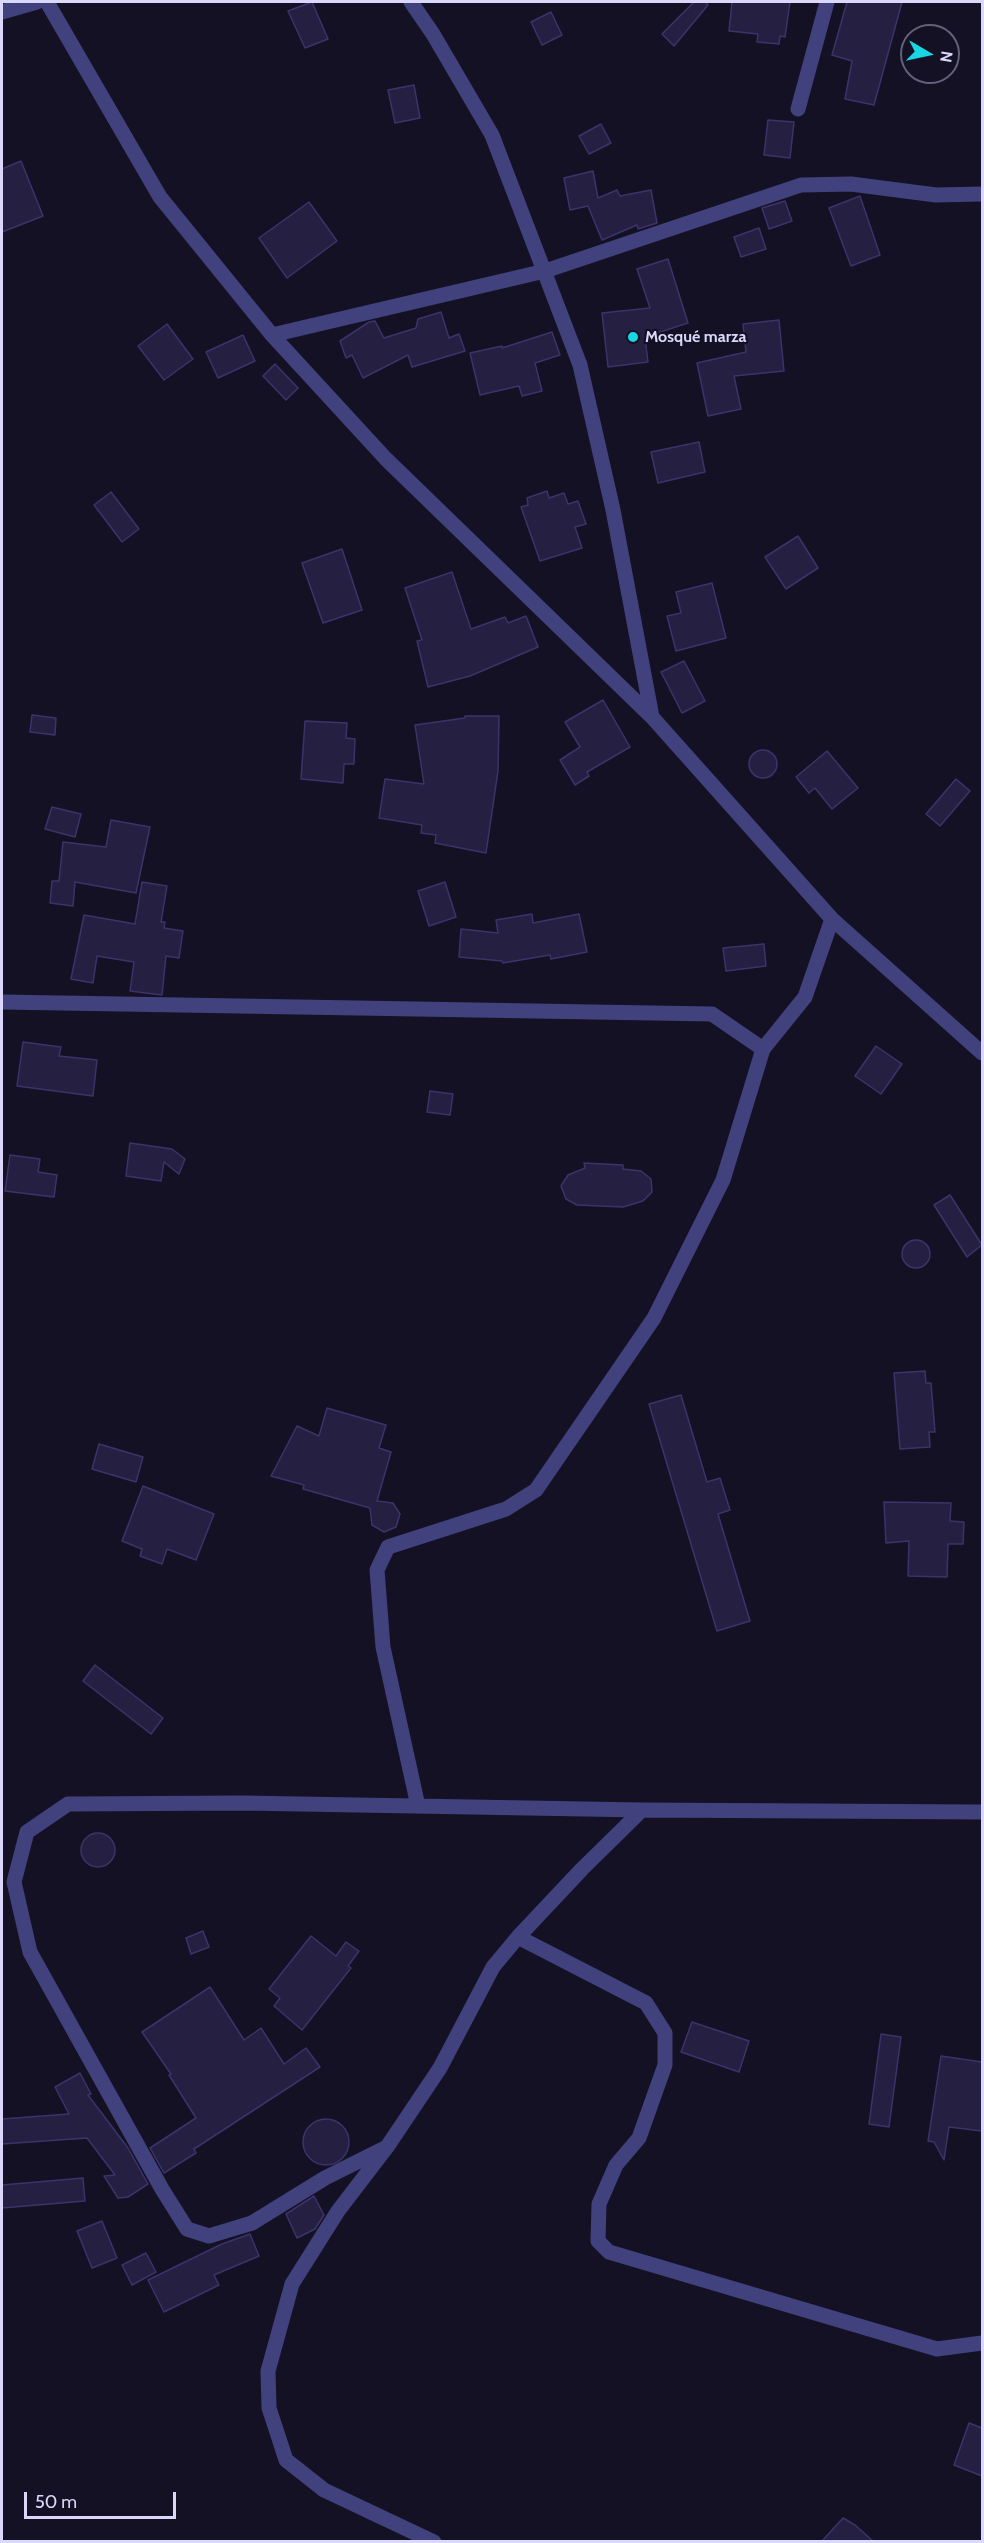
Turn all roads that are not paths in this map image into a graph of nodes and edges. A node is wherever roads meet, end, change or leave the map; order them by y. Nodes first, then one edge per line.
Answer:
1 (37, 2) edge
2 (47, 2) edge
3 (411, 2) edge
4 (827, 2) edge
5 (2, 12) edge
6 (798, 109) dead end
7 (982, 194) edge
8 (545, 271) junction
9 (272, 335) junction
10 (652, 717) junction
11 (832, 919) junction
12 (2, 1002) edge
13 (763, 1049) junction
14 (982, 1053) edge
15 (418, 1806) junction
16 (642, 1810) junction
17 (982, 1812) edge
18 (518, 1937) junction
19 (387, 2147) junction
20 (982, 2343) edge
21 (434, 2541) edge

1 - 5 street
2 - 9 street
3 - 8 street
4 - 6 street
7 - 8 street
8 - 9 street
8 - 10 street
9 - 10 street
10 - 11 street
11 - 13 street
11 - 14 street
12 - 13 street
13 - 15 street
15 - 16 street
15 - 19 street
16 - 17 street
16 - 18 street
18 - 19 street
18 - 20 street
19 - 21 street

